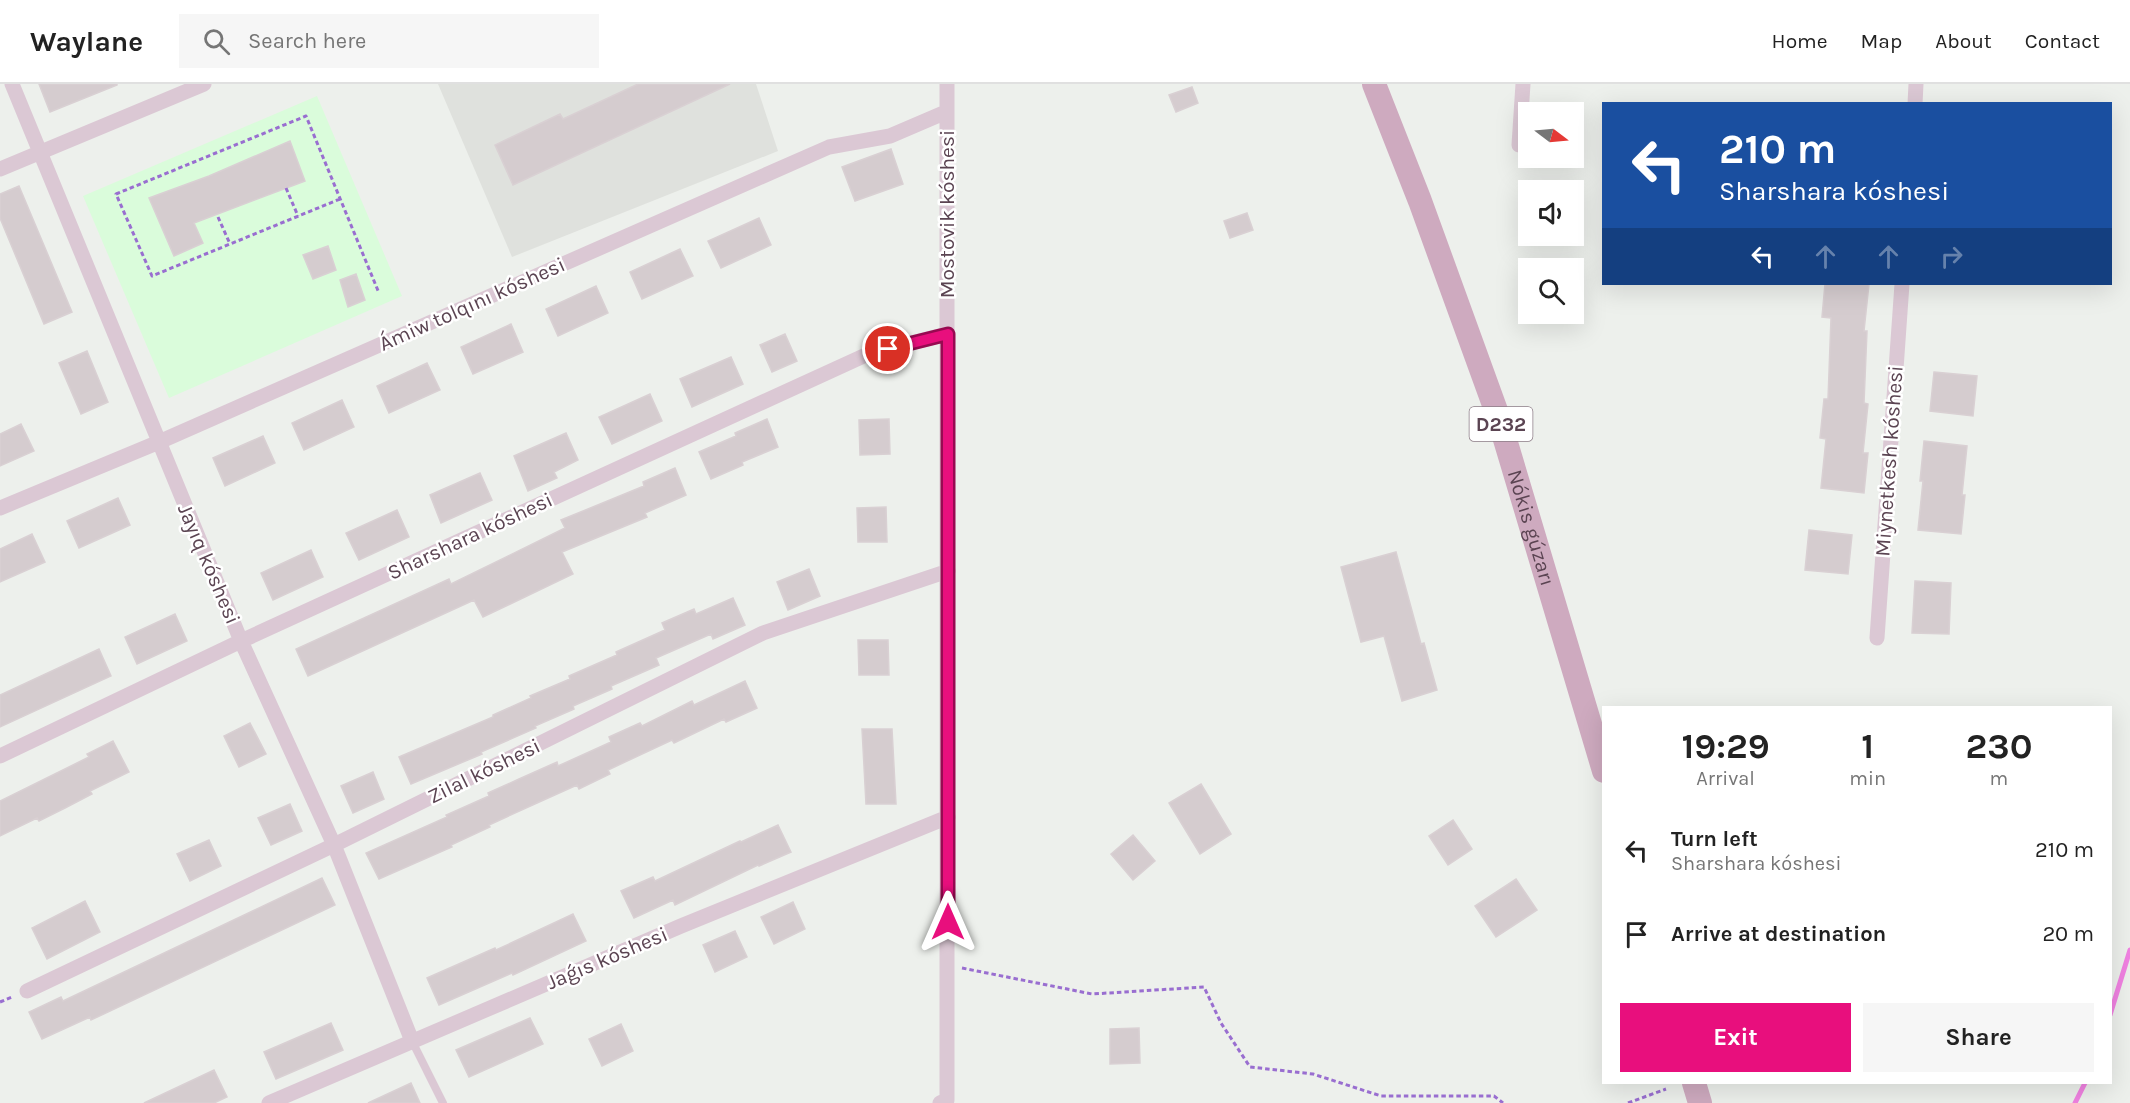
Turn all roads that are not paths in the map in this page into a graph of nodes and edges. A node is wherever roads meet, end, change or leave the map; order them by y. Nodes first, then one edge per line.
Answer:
1 (12, 84) edge
2 (204, 84) edge
3 (947, 84) edge
4 (1374, 84) edge
5 (1523, 84) edge
6 (1916, 84) edge
7 (1522, 102) edge
8 (1915, 102) edge
9 (946, 112) junction
10 (40, 151) junction
11 (0, 169) edge
12 (1902, 285) edge
13 (948, 334) junction
14 (159, 442) junction
15 (0, 508) edge
16 (948, 571) junction
17 (1877, 638) dead end
18 (241, 641) junction
19 (0, 756) edge
20 (1602, 764) edge
21 (948, 817) junction
22 (334, 845) junction
23 (27, 991) dead end
24 (412, 1041) junction
25 (1694, 1084) edge
26 (944, 1101) edge
27 (268, 1103) edge
28 (443, 1103) edge
29 (1700, 1103) edge

1 - 10 street, Jayıq kóshesi
2 - 10 street
3 - 9 street, Mostovik kóshesi
4 - 20 main road, Nókis gúzarı / D232
5 - 7 street
6 - 8 street
9 - 13 street, Mostovik kóshesi
9 - 14 street, Ámiw tolqını kóshesi
10 - 11 street
10 - 14 street, Jayıq kóshesi
12 - 17 street, Miynetkesh kóshesi
13 - 16 street, Mostovik kóshesi
13 - 18 street, Sharshara kóshesi
14 - 15 street, Ámiw tolqını kóshesi
14 - 18 street, Jayıq kóshesi
16 - 21 street, Mostovik kóshesi
16 - 22 street, Zilal kóshesi
18 - 19 street, Sharshara kóshesi
18 - 22 street, Jayıq kóshesi
21 - 24 street, Jaǵıs kóshesi
21 - 26 street, Mostovik kóshesi
22 - 23 street, Zilal kóshesi
22 - 24 street, Jayıq kóshesi
24 - 27 street, Jaǵıs kóshesi
24 - 28 lane
25 - 29 main road

